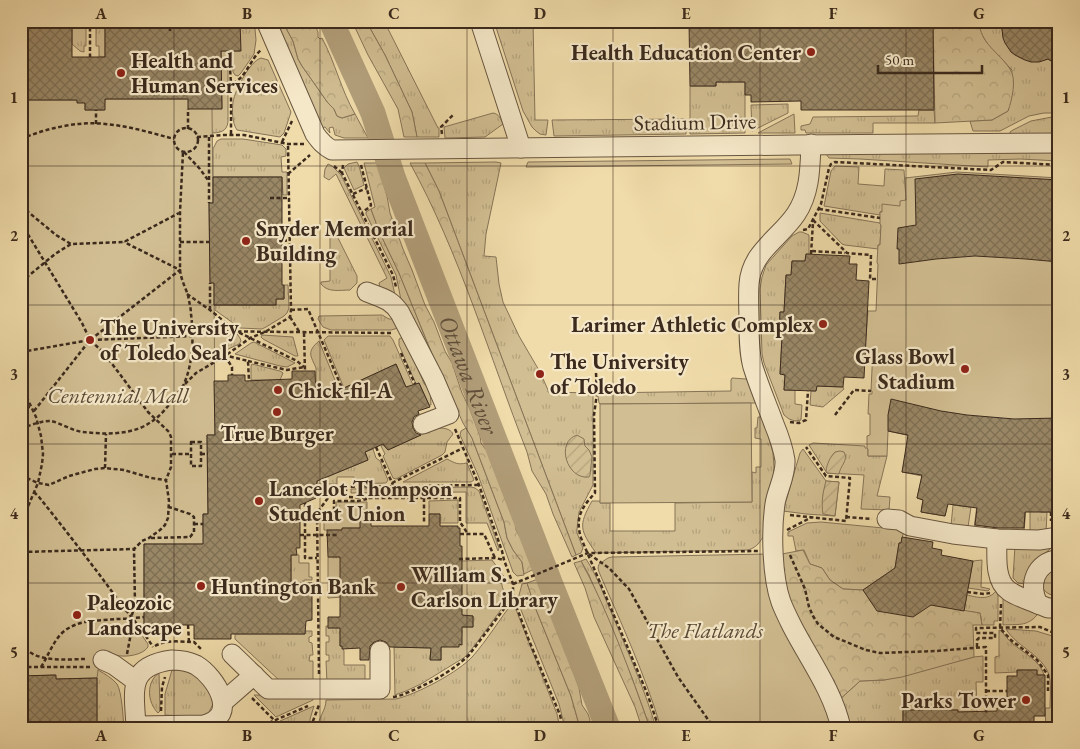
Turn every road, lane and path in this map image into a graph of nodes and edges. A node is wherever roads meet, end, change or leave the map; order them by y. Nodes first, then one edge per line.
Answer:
1 (90, 21) edge
2 (170, 21) edge
3 (266, 21) edge
4 (480, 21) edge
5 (170, 31) dead end
6 (265, 47) dead end
7 (229, 51) dead end
8 (90, 58) dead end
9 (231, 84) junction
10 (188, 109) dead end
11 (96, 110) dead end
12 (294, 114) dead end
13 (454, 114) dead end
14 (96, 124) junction
15 (441, 126) dead end
16 (188, 129) junction
17 (230, 134) junction
18 (198, 137) junction
19 (209, 137) junction
20 (21, 139) edge
21 (174, 139) junction
22 (282, 142) junction
23 (1059, 143) edge
24 (288, 144) junction
25 (811, 144) junction
26 (521, 148) junction
27 (183, 152) junction
28 (332, 154) junction
29 (1059, 165) edge
30 (288, 174) junction
31 (209, 183) junction
32 (367, 188) junction
33 (353, 194) junction
34 (270, 198) dead end
35 (289, 198) junction
36 (209, 203) dead end
37 (21, 206) edge
38 (819, 209) junction
39 (180, 212) junction
40 (362, 212) junction
41 (880, 218) dead end
42 (813, 220) junction
43 (21, 223) edge
44 (799, 230) dead end
45 (283, 240) dead end
46 (290, 240) junction
47 (124, 242) junction
48 (180, 242) junction
49 (210, 242) dead end
50 (71, 244) junction
51 (846, 253) junction
52 (45, 263) junction
53 (180, 270) junction
54 (877, 280) dead end
55 (21, 282) edge
56 (210, 282) dead end
57 (396, 290) dead end
58 (367, 292) dead end
59 (187, 294) junction
60 (210, 310) junction
61 (291, 310) junction
62 (290, 317) junction
63 (192, 331) junction
64 (236, 331) junction
65 (265, 332) junction
66 (300, 332) junction
67 (304, 333) junction
68 (318, 333) junction
69 (398, 334) dead end
70 (192, 336) junction
71 (250, 338) junction
72 (90, 340) junction
73 (192, 347) junction
74 (400, 350) dead end
75 (21, 352) edge
76 (225, 356) junction
77 (248, 361) junction
78 (304, 366) junction
79 (305, 371) dead end
80 (596, 373) dead end
81 (232, 375) dead end
82 (249, 381) dead end
83 (415, 384) dead end
84 (21, 385) edge
85 (183, 386) junction
86 (342, 388) dead end
87 (808, 391) dead end
88 (871, 391) dead end
89 (21, 407) edge
90 (30, 407) junction
91 (34, 412) junction
92 (448, 414) junction
93 (835, 415) dead end
94 (156, 419) junction
95 (786, 419) dead end
96 (38, 424) junction
97 (423, 424) dead end
98 (21, 429) edge
99 (106, 434) junction
100 (376, 447) dead end
101 (806, 447) dead end
102 (463, 448) junction
103 (172, 454) junction
104 (191, 454) junction
105 (201, 454) junction
106 (208, 454) dead end
107 (105, 468) junction
108 (21, 475) edge
109 (166, 480) junction
110 (38, 483) junction
111 (393, 485) junction
112 (479, 485) junction
113 (346, 487) junction
114 (34, 492) junction
115 (371, 498) junction
116 (424, 498) junction
117 (305, 503) dead end
118 (169, 507) junction
119 (304, 513) junction
120 (317, 513) junction
121 (774, 513) junction
122 (846, 517) junction
123 (812, 518) junction
124 (879, 519) joint
125 (21, 523) edge
126 (424, 523) dead end
127 (194, 524) junction
128 (203, 524) dead end
129 (783, 530) dead end
130 (460, 534) dead end
131 (468, 534) junction
132 (300, 535) dead end
133 (304, 535) junction
134 (317, 535) junction
135 (339, 535) dead end
136 (1059, 537) edge
137 (149, 538) junction
138 (997, 539) junction
139 (134, 549) junction
140 (789, 550) dead end
141 (82, 551) junction
142 (767, 551) dead end
143 (21, 552) edge
144 (588, 553) junction
145 (317, 558) junction
146 (495, 558) junction
147 (459, 559) dead end
148 (1059, 559) edge
149 (504, 560) junction
150 (1001, 581) junction
151 (513, 584) junction
152 (968, 592) dead end
153 (513, 597) junction
154 (1038, 604) junction
155 (1059, 608) edge
156 (144, 617) dead end
157 (131, 618) junction
158 (188, 625) dead end
159 (1000, 628) junction
160 (976, 633) junction
161 (1059, 635) edge
162 (976, 640) junction
163 (189, 642) dead end
164 (21, 643) edge
165 (154, 648) dead end
166 (977, 648) junction
167 (27, 651) junction
168 (380, 651) dead end
169 (232, 654) dead end
170 (46, 658) junction
171 (21, 659) edge
172 (126, 659) dead end
173 (98, 664) junction
174 (41, 667) junction
175 (21, 668) edge
176 (167, 671) dead end
177 (319, 674) dead end
178 (254, 675) junction
179 (434, 680) dead end
180 (136, 681) junction
181 (986, 691) junction
182 (1007, 691) dead end
183 (1048, 691) dead end
184 (252, 698) dead end
185 (223, 702) junction
186 (161, 715) dead end
187 (986, 715) dead end
188 (274, 720) junction
189 (136, 727) edge
190 (257, 728) edge
191 (282, 728) edge
192 (314, 728) edge
193 (563, 728) edge
194 (658, 728) edge
195 (714, 728) edge
196 (842, 728) edge

1 - 8 path
2 - 5 path
3 - 28 street
4 - 26 street
6 - 9 path
7 - 9 path
9 - 17 path
10 - 16 path
11 - 14 path
12 - 22 path
13 - 15 path
14 - 20 path
14 - 21 path
16 - 18 path
16 - 21 path
17 - 19 path
17 - 22 path
18 - 19 path
18 - 27 path
19 - 31 path
21 - 27 path
22 - 24 path
23 - 25 street, Stadium Drive
24 - 28 path
24 - 30 path
25 - 26 street, Stadium Drive
25 - 121 street
26 - 28 street, Stadium Drive
27 - 31 path
27 - 39 path
28 - 30 path
28 - 32 path
28 - 33 path
29 - 38 path
30 - 35 path
31 - 36 path
32 - 33 path
32 - 40 path
33 - 40 path
34 - 35 path
35 - 46 path
37 - 50 path
38 - 41 path
38 - 42 path
39 - 47 path
39 - 48 path
40 - 57 path
42 - 44 path
42 - 51 path
42 - 51 path
43 - 52 path
45 - 46 path
46 - 61 path
47 - 50 path
47 - 53 path
48 - 49 path
48 - 53 path
50 - 52 path
51 - 54 path
52 - 55 path
52 - 72 path
53 - 59 path
53 - 72 path
56 - 60 path
58 - 92 street
59 - 60 path
59 - 63 path
60 - 64 path
61 - 62 path
61 - 68 path
62 - 65 path
62 - 66 path
63 - 64 path
63 - 70 path
64 - 65 path
64 - 71 path
65 - 66 path
65 - 71 path
66 - 67 path
67 - 68 path
67 - 78 path
68 - 69 path
68 - 86 path
70 - 72 path
70 - 73 path
71 - 76 path
71 - 78 path
72 - 75 path
72 - 91 path
72 - 94 path
73 - 76 path
73 - 85 path
74 - 83 path
76 - 77 path
76 - 81 path
76 - 85 path
77 - 78 path
77 - 82 path
78 - 79 path
80 - 144 path
84 - 90 path
85 - 94 path
87 - 95 path
88 - 93 path
89 - 90 path
90 - 91 path
91 - 96 path
92 - 97 street
92 - 102 path
94 - 99 path
94 - 103 path
96 - 98 path
96 - 99 path
96 - 110 path
99 - 107 path
100 - 111 path
101 - 122 path
102 - 111 path
102 - 112 path
103 - 104 path
103 - 109 path
104 - 105 path
104 - 105 path
105 - 106 path
107 - 109 path
107 - 110 path
108 - 110 path
109 - 118 path
110 - 114 path
111 - 112 path
111 - 113 path
112 - 149 path
113 - 115 path
113 - 120 path
114 - 125 path
114 - 141 path
115 - 116 path
115 - 120 path
116 - 126 path
116 - 131 path
117 - 119 path
118 - 127 path
118 - 137 path
119 - 120 path
119 - 133 path
120 - 134 path
121 - 123 path
121 - 196 street
122 - 123 path
122 - 124 path
123 - 129 path
124 - 138 street
127 - 128 path
127 - 137 path
130 - 131 path
131 - 146 path
132 - 133 path
133 - 134 path
133 - 145 path
134 - 135 path
134 - 145 path
136 - 138 street
137 - 139 path
138 - 150 street
139 - 141 path
139 - 157 path
140 - 166 path
141 - 143 path
141 - 157 path
142 - 144 path
144 - 151 path
144 - 194 path
144 - 195 path
145 - 177 path
146 - 147 path
146 - 149 path
148 - 154 street
149 - 151 path
150 - 152 path
150 - 154 street
150 - 159 path
151 - 153 path
153 - 179 path
153 - 193 path
154 - 155 street
156 - 157 path
157 - 165 path
157 - 170 path
157 - 172 path
158 - 163 path
159 - 160 path
159 - 161 path
159 - 183 path
160 - 162 path
160 - 162 path
162 - 166 path
164 - 167 path
166 - 181 path
167 - 170 path
167 - 171 path
168 - 178 street
169 - 178 street
170 - 173 path
170 - 174 path
173 - 174 path
173 - 180 street
174 - 175 path
176 - 186 path
178 - 185 street
180 - 185 street
180 - 189 street
181 - 182 path
181 - 187 path
184 - 188 path
185 - 189 street
188 - 190 path
188 - 191 path
188 - 192 path

